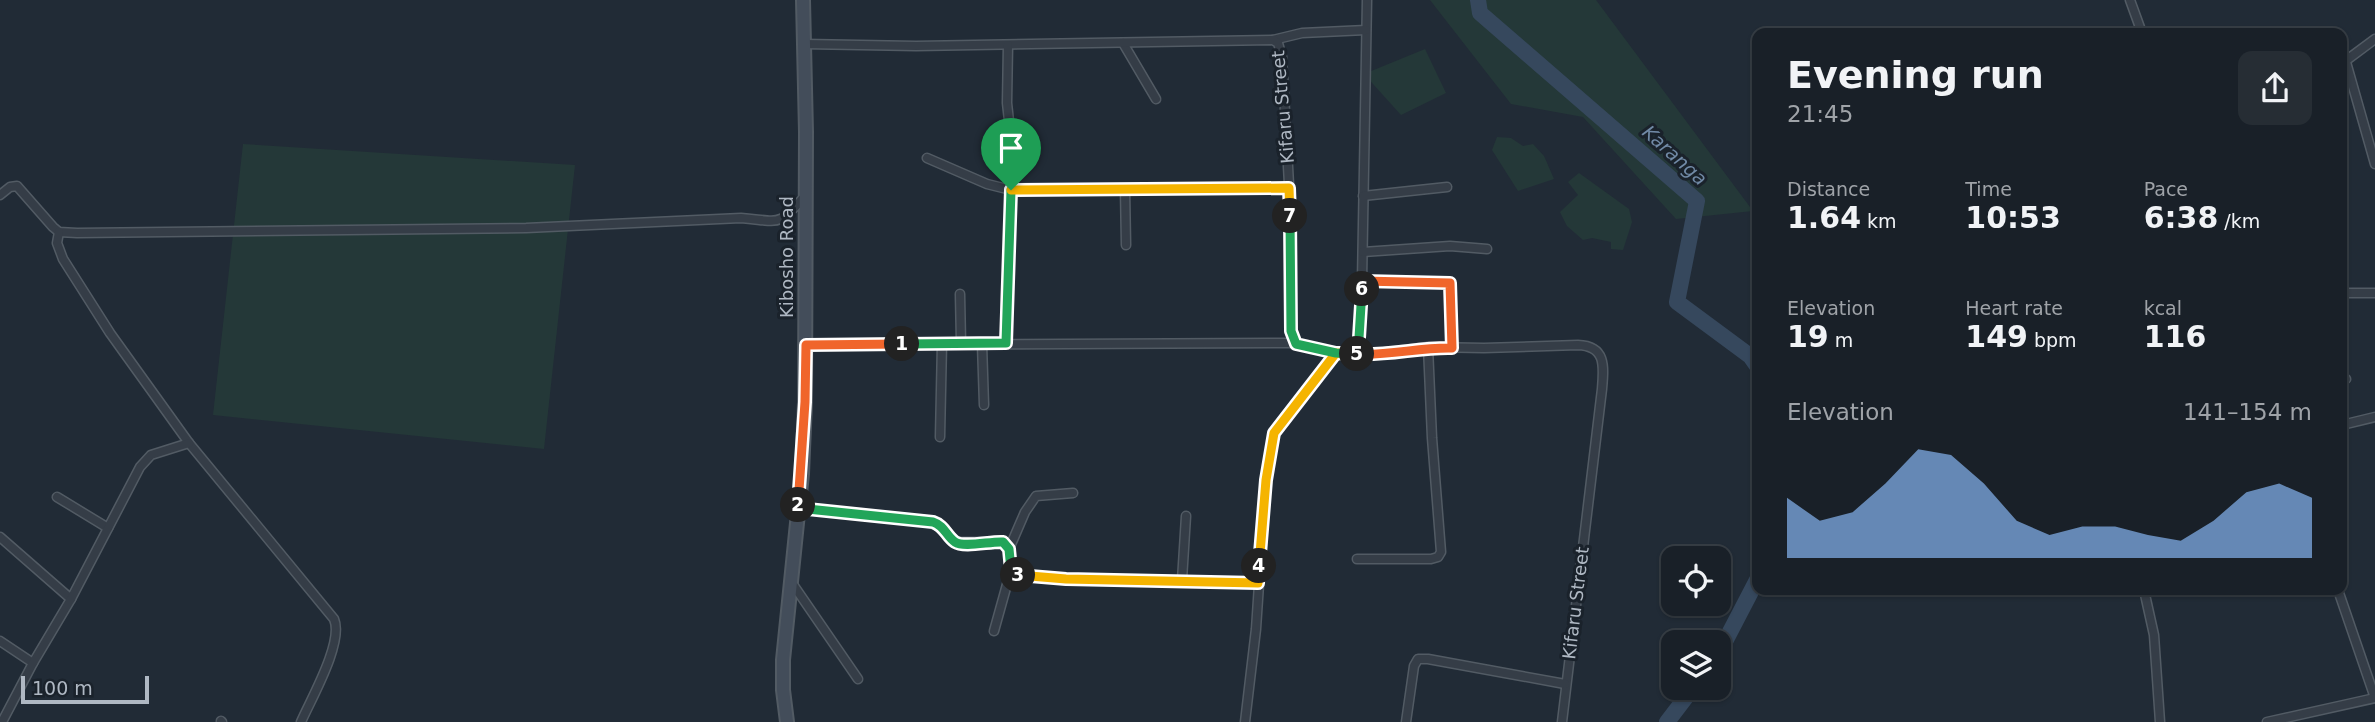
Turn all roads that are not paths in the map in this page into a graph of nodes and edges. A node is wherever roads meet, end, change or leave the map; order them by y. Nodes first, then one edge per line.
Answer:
1 (803, 0) edge
2 (1367, 0) edge
3 (2130, 0) edge
4 (2140, 28) edge
5 (1366, 30) junction
6 (2375, 39) edge
7 (1273, 40) junction
8 (1123, 43) junction
9 (804, 44) junction
10 (1008, 45) junction
11 (2347, 60) edge
12 (2347, 72) edge
13 (1156, 99) dead end
14 (927, 158) dead end
15 (2375, 164) edge
16 (1447, 187) dead end
17 (1289, 188) junction
18 (1011, 190) junction
19 (1125, 190) junction
20 (0, 195) edge
21 (1363, 196) junction
22 (805, 197) junction
23 (59, 232) junction
24 (1125, 245) dead end
25 (1487, 249) dead end
26 (1363, 252) junction
27 (1362, 281) junction
28 (2347, 293) edge
29 (2375, 293) edge
30 (960, 294) dead end
31 (943, 343) junction
32 (1006, 343) junction
33 (961, 344) junction
34 (982, 344) junction
35 (1296, 344) junction
36 (806, 345) junction
37 (1428, 347) junction
38 (1452, 348) junction
39 (1336, 353) junction
40 (1358, 354) junction
41 (984, 405) dead end
42 (2375, 417) edge
43 (2347, 424) edge
44 (940, 437) dead end
45 (189, 443) junction
46 (1073, 493) dead end
47 (57, 497) dead end
48 (798, 508) junction
49 (1186, 516) dead end
50 (108, 528) junction
51 (0, 537) edge
52 (1009, 549) junction
53 (1357, 559) dead end
54 (1011, 570) junction
55 (1182, 580) junction
56 (792, 583) junction
57 (1258, 583) junction
58 (2145, 595) edge
59 (2340, 595) edge
60 (71, 599) junction
61 (994, 631) dead end
62 (0, 641) edge
63 (33, 663) junction
64 (858, 679) dead end
65 (1565, 684) junction
66 (2375, 698) edge
67 (2, 722) edge
68 (300, 722) edge
69 (787, 722) edge
70 (1245, 722) edge
71 (1406, 722) edge
72 (1562, 722) edge
73 (2160, 722) edge
74 (2267, 722) edge

1 - 9 main road, Kibosho Road
2 - 5 street
3 - 4 street
5 - 7 street
5 - 21 street
6 - 11 street
7 - 8 street, Kifaru Street
7 - 17 street, Kifaru Street
8 - 10 street, Kifaru Street
8 - 13 street
9 - 10 street, Kifaru Street
9 - 22 main road, Kibosho Road
10 - 18 street
12 - 15 street
14 - 18 street
16 - 21 street
17 - 19 street
17 - 35 street, Kifaru Street
18 - 19 street
18 - 32 street
19 - 24 street
20 - 23 street
21 - 26 street
22 - 23 street
22 - 36 main road, Kibosho Road
23 - 45 street
25 - 26 street
26 - 27 street
27 - 38 street
27 - 40 street
28 - 29 street
30 - 33 street
31 - 33 street
31 - 36 street
31 - 44 street
32 - 34 street
32 - 35 street
33 - 34 street
34 - 41 street
35 - 39 street, Kifaru Street
36 - 48 main road, Kibosho Road
37 - 38 street, Kifaru Street
37 - 40 street, Kifaru Street
37 - 53 street
38 - 65 street, Kifaru Street
39 - 40 street, Kifaru Street
39 - 57 street
42 - 43 street
45 - 50 street
45 - 68 street
46 - 52 street
47 - 50 street
48 - 52 street
48 - 56 main road, Kibosho Road
49 - 55 street
50 - 60 street
51 - 60 street
52 - 54 street
54 - 55 street
54 - 61 street
55 - 57 street
56 - 64 street
56 - 69 main road, Kibosho Road
57 - 70 street
58 - 73 street
59 - 66 street
60 - 63 street
62 - 63 street
63 - 67 street
65 - 71 street
65 - 72 street, Kifaru Street
66 - 74 street

